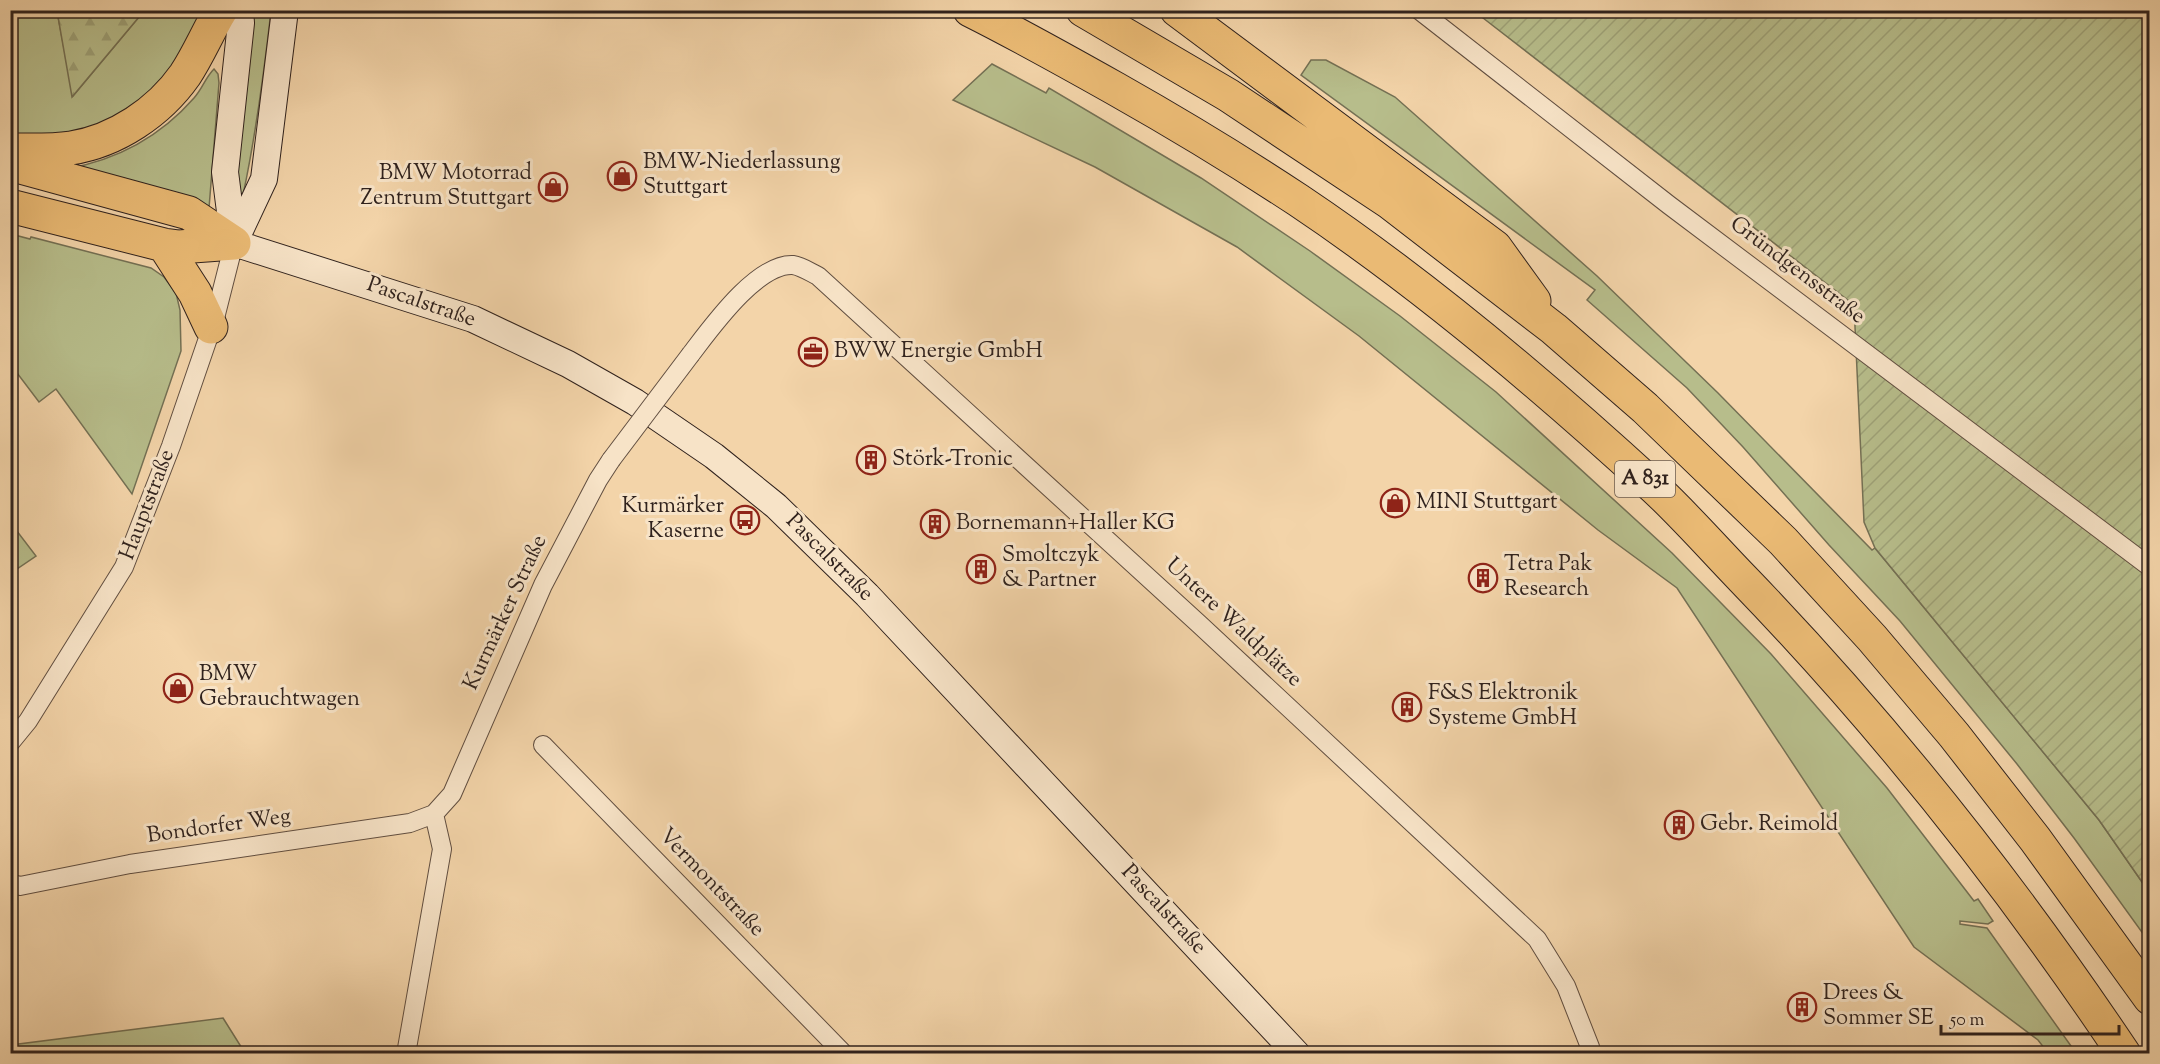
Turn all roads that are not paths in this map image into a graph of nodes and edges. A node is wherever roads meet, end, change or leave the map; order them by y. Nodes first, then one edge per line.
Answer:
1 (221, 10) edge
2 (240, 10) edge
3 (285, 10) edge
4 (1083, 10) edge
5 (1177, 10) edge
6 (1419, 10) edge
7 (975, 13) edge
8 (10, 150) edge
9 (10, 164) edge
10 (10, 206) edge
11 (234, 243) junction
12 (164, 245) junction
13 (795, 265) joint
14 (211, 327) junction
15 (1554, 329) junction
16 (2150, 567) edge
17 (10, 743) edge
18 (543, 745) dead end
19 (434, 813) junction
20 (10, 883) edge
21 (2150, 998) edge
22 (406, 1053) edge
23 (844, 1053) edge
24 (1297, 1053) edge
25 (1590, 1053) edge
26 (2124, 1053) edge

1 - 8 highway
2 - 11 street, Hauptstraße
3 - 11 street, Hauptstraße
4 - 15 highway, A 831
5 - 15 highway
6 - 16 street, Gründgensstraße
7 - 26 highway, A 831
9 - 11 highway
10 - 12 highway
11 - 12 highway
11 - 14 street, Hauptstraße
11 - 24 street, Pascalstraße
12 - 14 highway
13 - 19 street, Kurmärker Straße, bridge
13 - 25 street, Untere Waldplätze
14 - 17 street, Hauptstraße
15 - 21 highway, A 831
18 - 23 street, Vermontstraße
19 - 20 street, Bondorfer Weg
19 - 22 street

